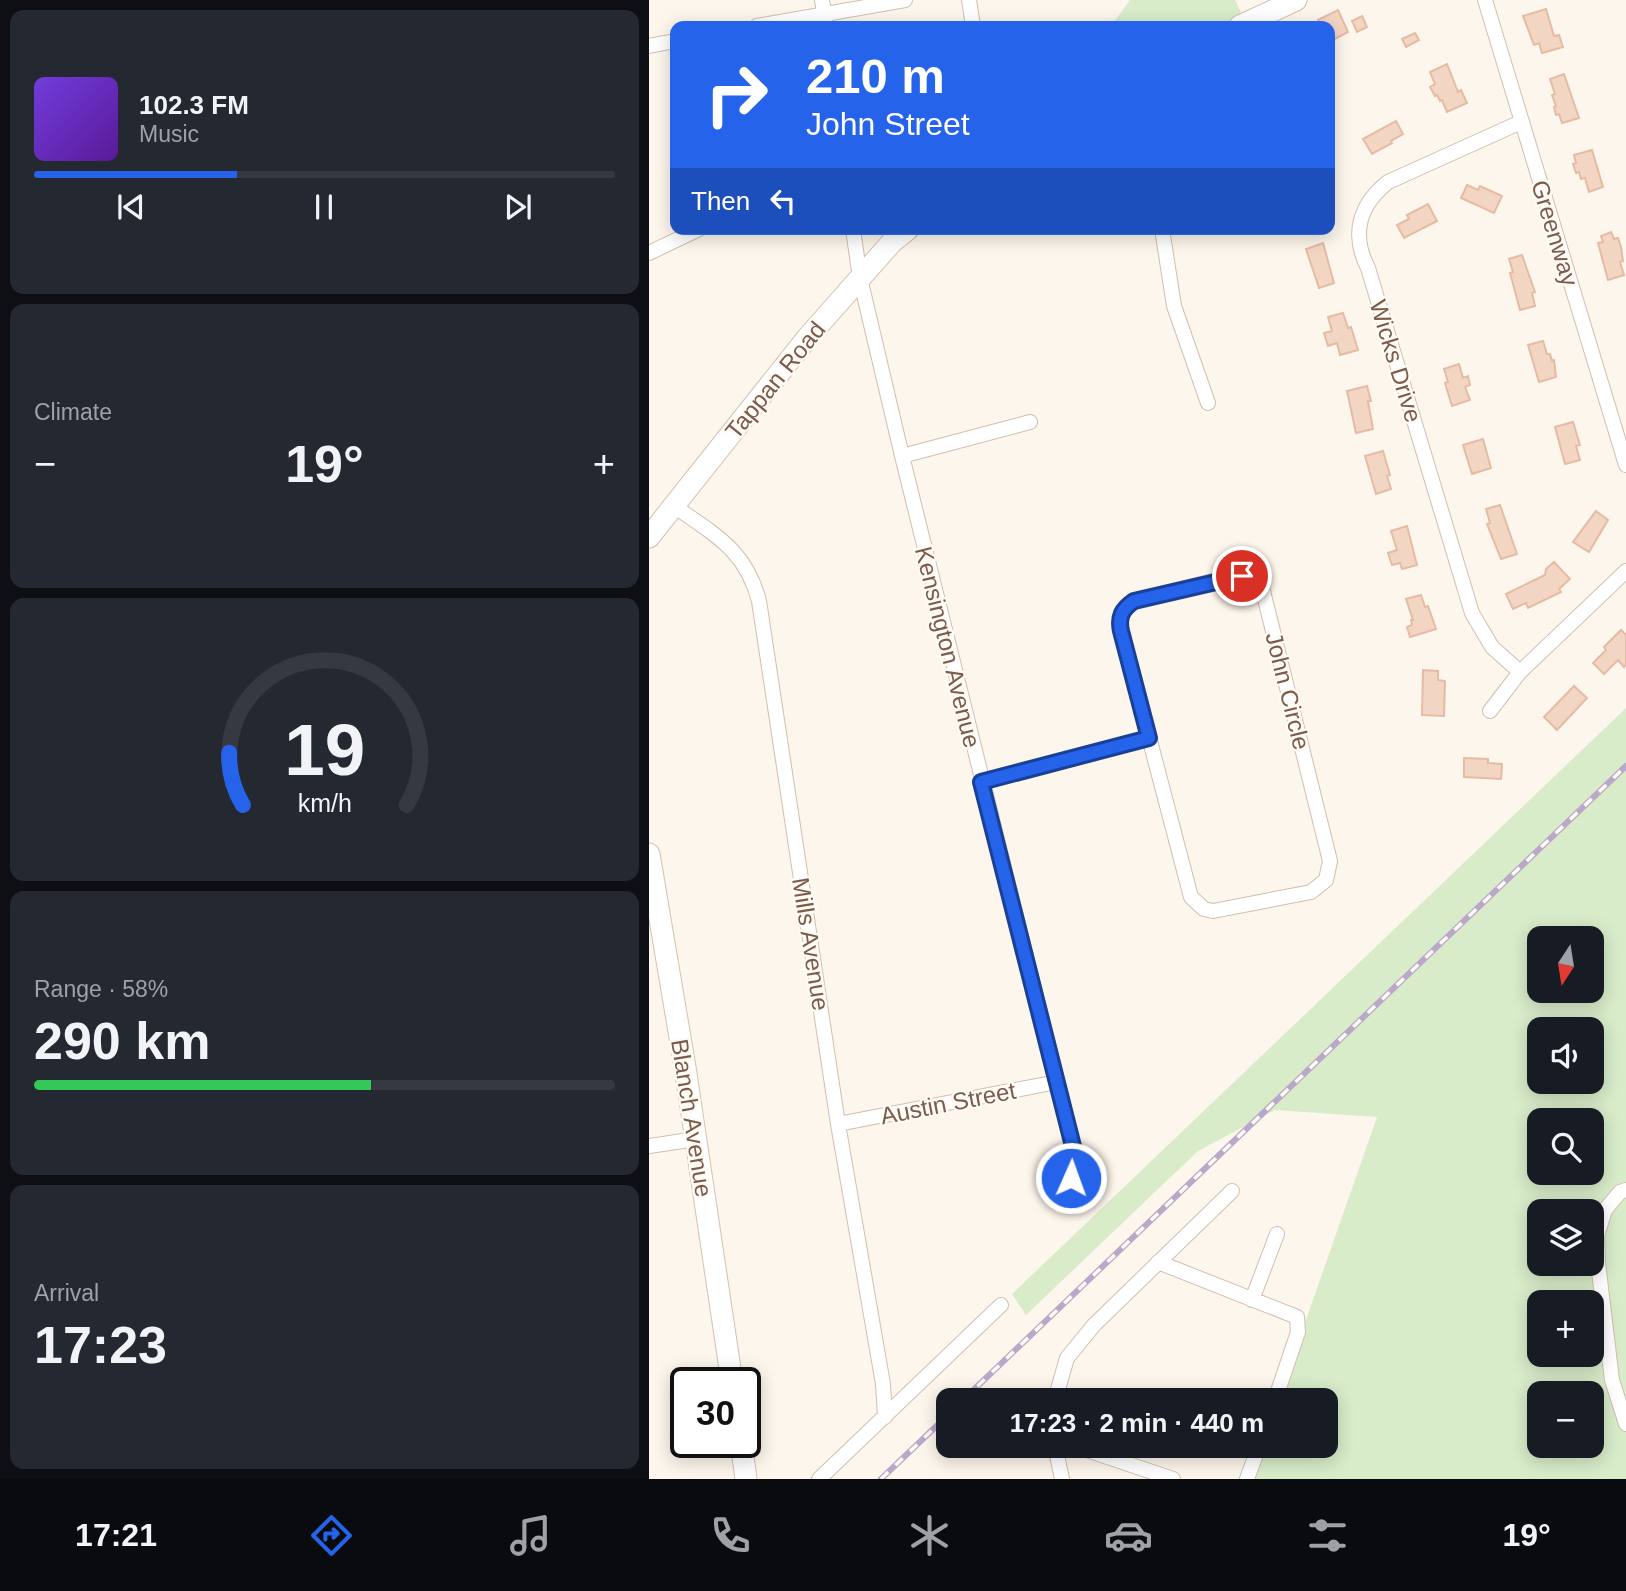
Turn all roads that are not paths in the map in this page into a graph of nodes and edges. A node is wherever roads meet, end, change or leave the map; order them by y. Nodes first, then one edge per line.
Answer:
1 (905, 0) edge
2 (969, 0) edge
3 (1295, 0) edge
4 (1484, 0) edge
5 (824, 13) edge
6 (783, 21) edge
7 (972, 21) edge
8 (1251, 21) edge
9 (670, 42) edge
10 (649, 46) edge
11 (1521, 122) junction
12 (686, 235) edge
13 (855, 235) edge
14 (901, 235) edge
15 (1163, 235) edge
16 (649, 253) edge
17 (860, 278) junction
18 (1208, 403) dead end
19 (1030, 422) dead end
20 (902, 457) junction
21 (1626, 465) edge
22 (674, 506) junction
23 (649, 537) edge
24 (1626, 571) edge
25 (1520, 672) junction
26 (1490, 711) dead end
27 (1149, 738) junction
28 (981, 782) junction
29 (649, 854) edge
30 (1057, 1082) junction
31 (838, 1124) junction
32 (696, 1139) junction
33 (649, 1146) edge
34 (1067, 1182) dead end
35 (1626, 1190) edge
36 (1232, 1191) dead end
37 (1277, 1234) dead end
38 (1158, 1262) junction
39 (1252, 1300) junction
40 (1001, 1305) dead end
41 (730, 1367) edge
42 (1058, 1388) edge
43 (1279, 1388) edge
44 (885, 1418) junction
45 (1626, 1424) edge
46 (743, 1458) edge
47 (1058, 1458) edge
48 (1111, 1458) edge
49 (1255, 1458) edge
50 (746, 1479) edge
51 (819, 1479) edge
52 (1062, 1479) edge
53 (1173, 1479) edge
54 (1247, 1479) edge

1 - 5 street
2 - 7 street
3 - 8 main road
4 - 11 street, Greenway
5 - 6 street
9 - 10 street
11 - 21 street, Greenway
11 - 25 street, Wicks Drive
12 - 16 street
13 - 17 street, Kensington Avenue
14 - 17 main road, Tappan Road
15 - 18 street
17 - 20 street, Kensington Avenue
17 - 22 main road, Tappan Road
19 - 20 street
20 - 28 street, Kensington Avenue
22 - 23 main road, Tappan Road
22 - 31 street, Mills Avenue
24 - 25 street
25 - 26 street
27 - 27 street, John Circle
27 - 28 street
28 - 30 street, Kensington Avenue
29 - 32 main road, Blanch Avenue
30 - 31 street, Austin Street
30 - 34 street, Kensington Avenue
31 - 44 street, Mills Avenue
32 - 33 street
32 - 41 main road, Blanch Avenue
35 - 45 street
36 - 38 street
37 - 39 street
38 - 39 street
38 - 42 street
39 - 43 street
40 - 44 street
44 - 51 street
46 - 50 main road
47 - 52 street
48 - 53 street
49 - 54 street

